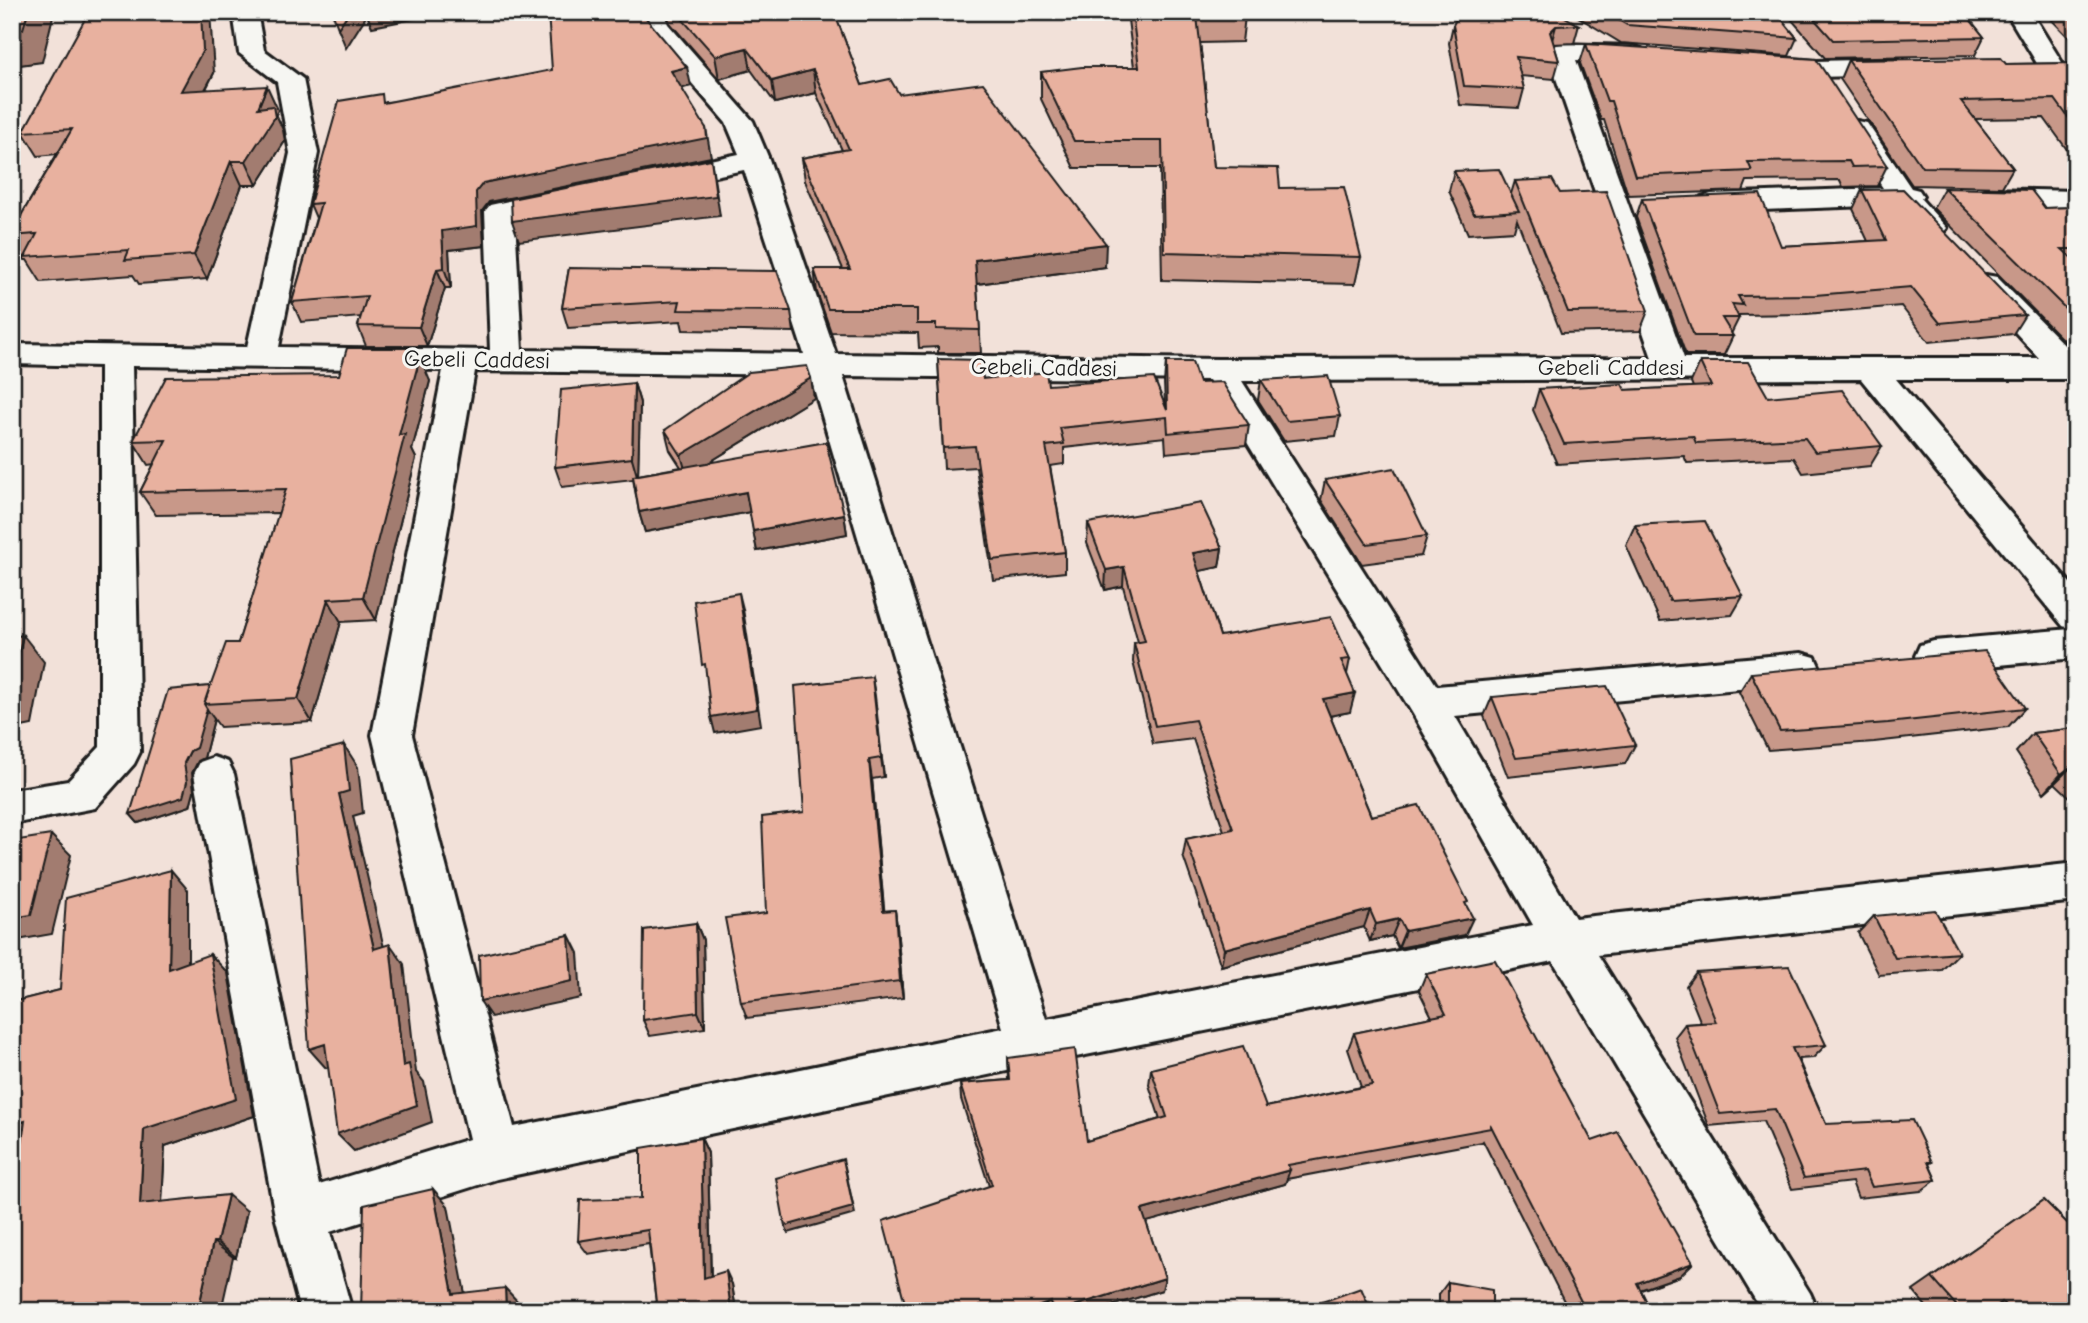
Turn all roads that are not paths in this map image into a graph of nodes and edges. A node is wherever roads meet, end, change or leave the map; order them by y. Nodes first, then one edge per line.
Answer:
1 (650, 12) edge
2 (2018, 12) edge
3 (253, 16) edge
4 (1569, 25) edge
5 (1793, 40) edge
6 (1614, 53) junction
7 (1655, 56) edge
8 (1750, 63) edge
9 (2023, 64) edge
10 (2063, 64) edge
11 (1913, 67) edge
12 (1830, 88) junction
13 (755, 159) junction
14 (634, 184) edge
15 (594, 192) edge
16 (1902, 196) junction
17 (2076, 200) edge
18 (1682, 204) edge
19 (12, 354) edge
20 (116, 355) junction
21 (261, 356) junction
22 (461, 359) junction
23 (506, 359) junction
24 (823, 364) junction
25 (1671, 367) junction
26 (1868, 368) junction
27 (2071, 368) edge
28 (1219, 370) junction
29 (2076, 616) edge
30 (2076, 643) edge
31 (1896, 659) edge
32 (1841, 665) edge
33 (1427, 704) junction
34 (214, 774) dead end
35 (12, 807) edge
36 (2076, 882) edge
37 (1564, 939) junction
38 (1031, 1044) junction
39 (497, 1154) junction
40 (300, 1216) junction
41 (326, 1311) edge
42 (1792, 1311) edge

1 - 13 street
2 - 10 street
3 - 21 street
4 - 6 street
5 - 12 street
6 - 7 street
6 - 25 street
8 - 12 street
9 - 10 street
11 - 12 street
12 - 16 street
13 - 14 street
13 - 24 street
15 - 23 street
16 - 17 street
16 - 18 street
16 - 27 street
19 - 20 street, Gebeli Caddesi
20 - 21 street, Gebeli Caddesi
20 - 35 street
21 - 22 street, Gebeli Caddesi
22 - 23 street, Gebeli Caddesi
22 - 39 street
23 - 24 street, Gebeli Caddesi
24 - 28 street, Gebeli Caddesi
24 - 38 street
25 - 26 street, Gebeli Caddesi
25 - 28 street, Gebeli Caddesi
26 - 27 street, Gebeli Caddesi
26 - 29 street
28 - 33 street
30 - 31 street
32 - 33 street
33 - 37 street
34 - 40 street
36 - 37 street
37 - 38 street
37 - 42 street
38 - 39 street
39 - 40 street
40 - 41 street

